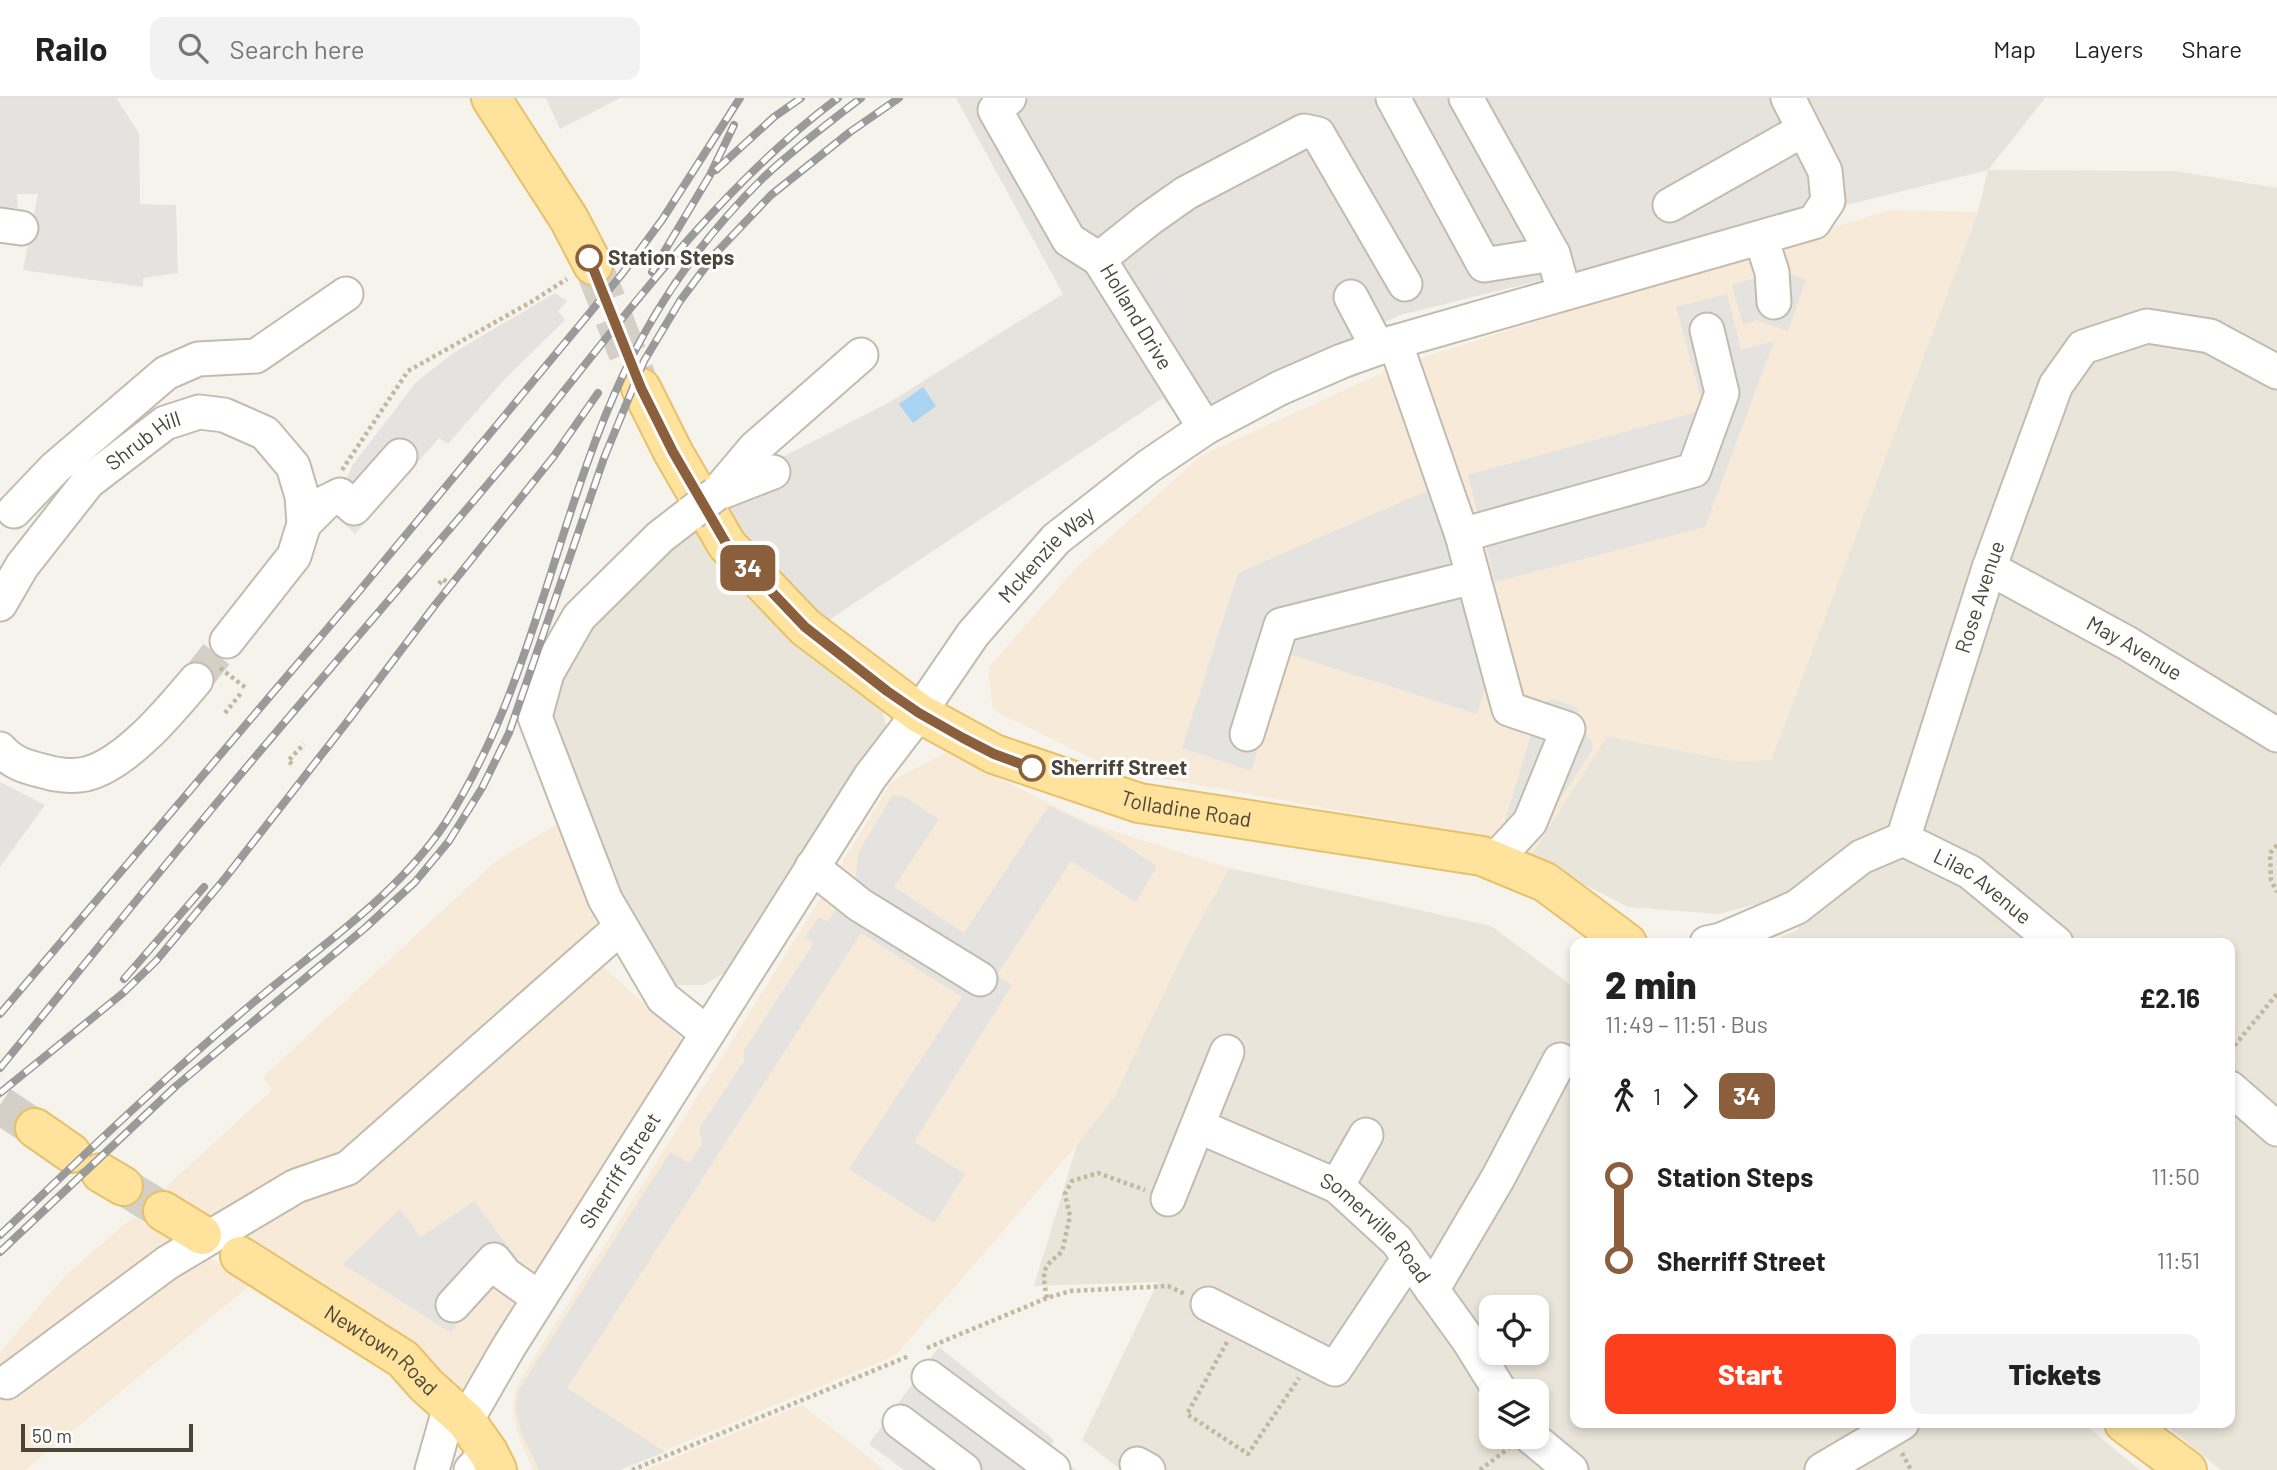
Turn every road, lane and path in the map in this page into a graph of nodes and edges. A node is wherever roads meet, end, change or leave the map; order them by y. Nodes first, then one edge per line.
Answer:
1 (491, 98) edge
2 (1009, 98) edge
3 (1393, 98) edge
4 (1466, 98) edge
5 (1788, 98) edge
6 (1803, 130) junction
7 (1670, 205) dead end
8 (1761, 238) junction
9 (1553, 254) junction
10 (1099, 259) junction
11 (592, 264) joint
12 (1405, 284) dead end
13 (346, 294) dead end
14 (1565, 294) junction
15 (1351, 297) dead end
16 (1774, 302) dead end
17 (1707, 330) dead end
18 (1387, 345) junction
19 (861, 355) dead end
20 (2277, 372) edge
21 (641, 388) tunnel mouth
22 (1205, 428) junction
23 (400, 456) dead end
24 (774, 472) dead end
25 (704, 503) junction
26 (7, 511) edge
27 (315, 513) junction
28 (53, 525) junction
29 (1462, 535) junction
30 (1989, 568) junction
31 (1473, 577) junction
32 (447, 582) dead end
33 (439, 584) dead end
34 (0, 604) edge
35 (214, 662) junction
36 (225, 713) dead end
37 (919, 713) junction
38 (1247, 734) dead end
39 (2277, 735) edge
40 (304, 744) dead end
41 (2, 757) edge
42 (292, 765) dead end
43 (1903, 839) junction
44 (2277, 845) edge
45 (1494, 861) junction
46 (812, 867) junction
47 (2277, 892) edge
48 (621, 927) junction
49 (1620, 938) edge
50 (1726, 938) edge
51 (2050, 938) edge
52 (980, 979) dead end
53 (2277, 994) edge
54 (707, 1033) junction
55 (2235, 1045) edge
56 (1227, 1052) dead end
57 (1560, 1060) dead end
58 (2235, 1092) edge
59 (1198, 1126) junction
60 (35, 1128) tunnel mouth
61 (2277, 1129) edge
62 (1366, 1135) dead end
63 (98, 1171) tunnel mouth
64 (1338, 1186) junction
65 (1168, 1199) joint
66 (163, 1211) tunnel mouth
67 (202, 1235) dead end
68 (240, 1256) dead end
69 (1409, 1258) junction
70 (1432, 1290) junction
71 (540, 1298) junction
72 (1046, 1298) dead end
73 (1208, 1304) dead end
74 (453, 1305) dead end
75 (1240, 1320) junction
76 (1324, 1363) junction
77 (929, 1377) dead end
78 (1493, 1379) edge
79 (6, 1382) dead end
80 (458, 1414) junction
81 (900, 1422) dead end
82 (1878, 1428) edge
83 (2131, 1428) edge
84 (1855, 1433) edge
85 (1510, 1449) edge
86 (1536, 1449) edge
87 (485, 1464) edge
88 (432, 1470) edge
89 (964, 1470) edge
90 (1053, 1470) edge
91 (1480, 1470) edge
92 (1571, 1470) edge
93 (1822, 1470) edge
94 (2187, 1470) edge

1 - 11 main road
2 - 10 street
3 - 9 street
4 - 9 street
5 - 6 street
6 - 7 street
6 - 8 street, Mckenzie Way
8 - 14 street, Mckenzie Way
8 - 16 street
9 - 14 street
10 - 12 street, Holland Drive
10 - 22 street, Holland Drive
11 - 27 path
13 - 26 street
14 - 18 street, Mckenzie Way
15 - 18 street
17 - 29 street
18 - 22 street, Mckenzie Way
18 - 29 street
19 - 25 street
20 - 30 street, Rose Avenue
21 - 37 main road, Tolladine Road
22 - 37 street, Mckenzie Way
23 - 27 street
24 - 25 street
25 - 48 street
26 - 28 street
27 - 28 street, Shrub Hill
27 - 35 street, Shrub Hill
28 - 34 street, Shrub Hill
29 - 31 street
30 - 39 street, May Avenue
30 - 43 street, Rose Avenue
31 - 38 street
31 - 45 street
32 - 33 path
35 - 36 path
35 - 41 street, Shrub Hill
37 - 45 main road, Tolladine Road
37 - 46 street, Sherriff Street
40 - 42 path
43 - 50 street
43 - 51 street, Lilac Avenue
44 - 47 path
45 - 49 main road, Tolladine Road
46 - 52 street
46 - 54 street, Sherriff Street
48 - 54 street
48 - 79 street
53 - 55 path
54 - 71 street, Sherriff Street
56 - 59 street
57 - 70 street
58 - 61 street
59 - 64 street, Somerville Road
59 - 65 street
60 - 63 main road
62 - 64 street
64 - 69 street, Somerville Road
65 - 72 path
66 - 67 main road
68 - 80 main road, Newtown Road
69 - 70 street, Somerville Road
69 - 76 street
70 - 78 street, Somerville Road
71 - 74 street
71 - 80 street, Sherriff Street
73 - 75 street
75 - 76 street
75 - 76 path
77 - 90 street
80 - 87 main road, Newtown Road
80 - 88 street, Sherriff Street
81 - 89 street
82 - 84 street
83 - 94 main road
84 - 93 street
85 - 91 path
86 - 92 street

